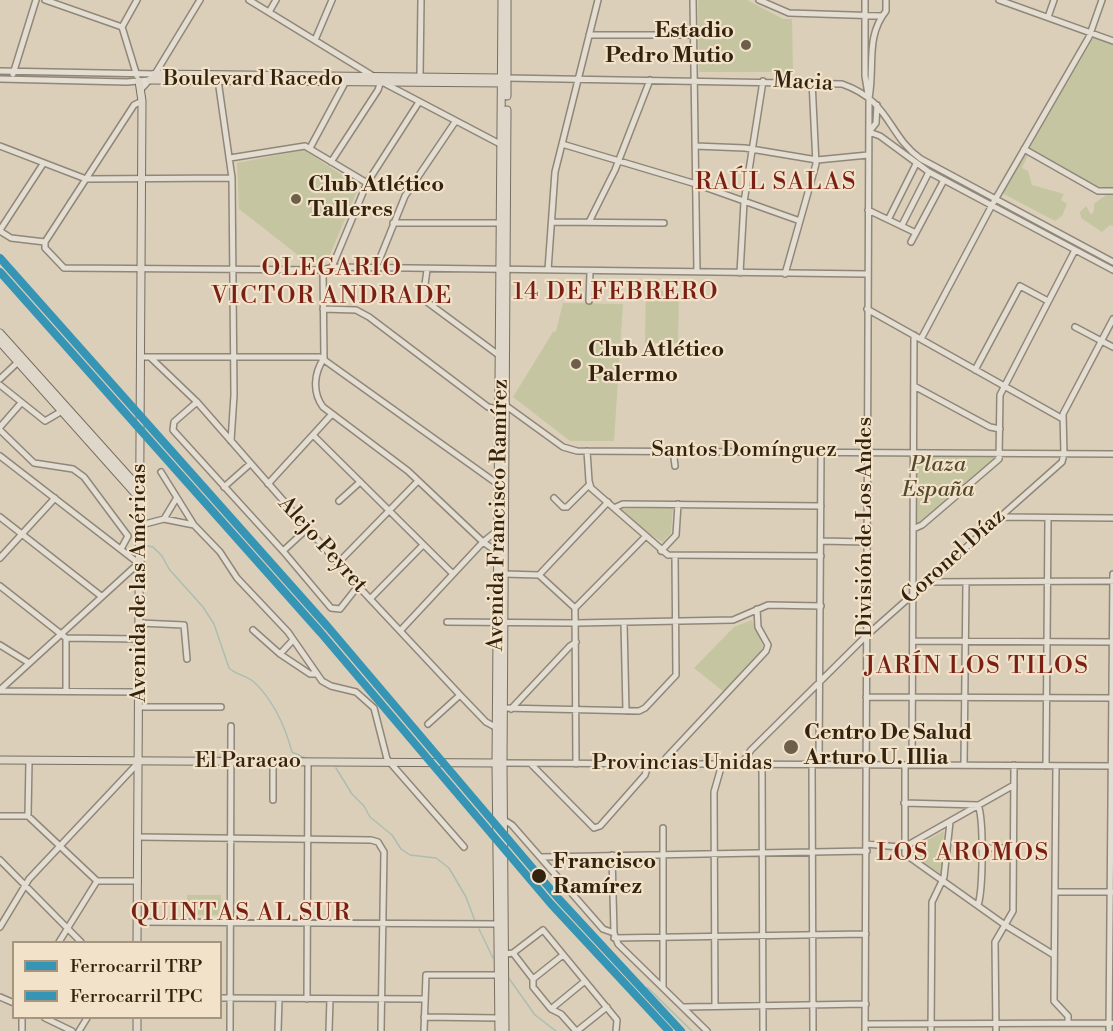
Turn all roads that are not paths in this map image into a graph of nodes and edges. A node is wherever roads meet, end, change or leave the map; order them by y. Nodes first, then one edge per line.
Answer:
1 (36, 0) edge
2 (45, 0) edge
3 (137, 0) edge
4 (200, 0) edge
5 (249, 0) edge
6 (276, 0) edge
7 (332, 0) edge
8 (421, 0) edge
9 (502, 0) edge
10 (507, 0) edge
11 (598, 0) edge
12 (693, 0) edge
13 (759, 0) edge
14 (865, 0) edge
15 (886, 0) edge
16 (999, 0) edge
17 (1054, 0) edge
18 (1102, 0) edge
19 (269, 12) junction
20 (865, 14) junction
21 (882, 16) junction
22 (1048, 16) junction
23 (122, 27) junction
24 (1091, 33) junction
25 (589, 35) junction
26 (693, 35) junction
27 (315, 40) junction
28 (1113, 41) edge
29 (0, 71) edge
30 (13, 71) junction
31 (373, 76) junction
32 (420, 76) junction
33 (153, 77) junction
34 (0, 79) edge
35 (13, 79) junction
36 (578, 79) junction
37 (218, 80) junction
38 (504, 80) junction
39 (650, 80) junction
40 (693, 80) junction
41 (139, 81) junction
42 (346, 81) junction
43 (381, 81) junction
44 (763, 81) junction
45 (812, 81) junction
46 (869, 98) junction
47 (142, 101) junction
48 (419, 102) junction
49 (877, 105) junction
50 (455, 122) junction
51 (869, 132) junction
52 (562, 144) junction
53 (502, 145) junction
54 (695, 146) junction
55 (1, 148) edge
56 (310, 148) junction
57 (753, 149) junction
58 (1024, 149) junction
59 (868, 155) junction
60 (230, 158) junction
61 (817, 160) junction
62 (332, 162) junction
63 (618, 163) junction
64 (43, 164) junction
65 (916, 164) junction
66 (929, 172) junction
67 (232, 178) junction
68 (86, 179) junction
69 (142, 180) junction
70 (944, 180) junction
71 (367, 183) junction
72 (696, 184) junction
73 (1113, 191) edge
74 (744, 202) junction
75 (993, 202) junction
76 (868, 210) junction
77 (889, 218) junction
78 (800, 221) junction
79 (552, 222) junction
80 (589, 222) junction
81 (393, 223) junction
82 (664, 223) dead end
83 (502, 224) junction
84 (903, 225) junction
85 (0, 230) edge
86 (916, 233) junction
87 (45, 242) junction
88 (911, 242) dead end
89 (1075, 250) junction
90 (1113, 262) edge
91 (142, 267) junction
92 (332, 267) junction
93 (233, 268) junction
94 (376, 268) junction
95 (323, 270) junction
96 (427, 270) junction
97 (504, 270) junction
98 (548, 270) junction
99 (1113, 270) edge
100 (590, 272) junction
101 (697, 272) junction
102 (740, 273) junction
103 (784, 274) junction
104 (867, 274) junction
105 (590, 301) dead end
106 (1048, 301) junction
107 (323, 309) junction
108 (867, 309) junction
109 (1113, 319) edge
110 (1075, 327) dead end
111 (0, 333) edge
112 (914, 335) junction
113 (921, 339) junction
114 (1101, 341) junction
115 (0, 342) edge
116 (1113, 347) edge
117 (500, 356) junction
118 (141, 357) junction
119 (151, 358) junction
120 (233, 358) junction
121 (324, 358) junction
122 (18, 362) junction
123 (975, 370) junction
124 (0, 378) edge
125 (0, 386) edge
126 (914, 386) junction
127 (1004, 386) junction
128 (197, 402) junction
129 (21, 403) junction
130 (503, 409) junction
131 (62, 411) junction
132 (332, 414) junction
133 (1063, 419) junction
134 (0, 428) edge
135 (1000, 429) junction
136 (314, 436) junction
137 (231, 441) junction
138 (672, 449) junction
139 (587, 451) junction
140 (821, 451) junction
141 (867, 452) junction
142 (914, 452) junction
143 (1001, 453) junction
144 (1064, 454) junction
145 (1113, 454) edge
146 (0, 456) edge
147 (250, 464) junction
148 (675, 466) dead end
149 (161, 472) dead end
150 (126, 474) junction
151 (141, 475) junction
152 (418, 481) junction
153 (360, 482) junction
154 (268, 484) junction
155 (499, 485) junction
156 (590, 485) junction
157 (224, 488) junction
158 (141, 490) junction
159 (55, 498) junction
160 (554, 498) dead end
161 (176, 499) junction
162 (141, 500) junction
163 (339, 501) dead end
164 (608, 502) junction
165 (678, 504) junction
166 (821, 506) junction
167 (614, 508) junction
168 (390, 513) junction
169 (0, 517) edge
170 (999, 518) junction
171 (1113, 518) edge
172 (164, 519) junction
173 (1048, 519) junction
174 (141, 525) junction
175 (194, 525) junction
176 (308, 528) junction
177 (501, 529) junction
178 (913, 529) junction
179 (22, 534) junction
180 (645, 537) junction
181 (821, 541) junction
182 (483, 542) junction
183 (866, 542) junction
184 (423, 545) junction
185 (121, 549) junction
186 (283, 551) junction
187 (662, 551) junction
188 (501, 554) junction
189 (675, 556) junction
190 (821, 556) junction
191 (0, 558) edge
192 (139, 561) junction
193 (338, 563) junction
194 (504, 573) junction
195 (453, 574) junction
196 (1113, 574) edge
197 (539, 575) junction
198 (1113, 581) edge
199 (927, 582) junction
200 (1048, 582) junction
201 (966, 583) junction
202 (0, 586) edge
203 (358, 586) junction
204 (913, 594) junction
205 (101, 597) junction
206 (370, 599) junction
207 (821, 606) junction
208 (575, 608) junction
209 (757, 609) junction
210 (447, 621) dead end
211 (676, 621) junction
212 (140, 623) junction
213 (500, 623) junction
214 (576, 623) junction
215 (624, 623) junction
216 (253, 630) dead end
217 (400, 631) junction
218 (60, 634) junction
219 (866, 636) junction
220 (66, 638) junction
221 (139, 639) junction
222 (293, 640) junction
223 (913, 641) junction
224 (965, 641) junction
225 (576, 642) junction
226 (1047, 642) junction
227 (1113, 642) edge
228 (0, 645) edge
229 (280, 654) junction
230 (187, 659) dead end
231 (29, 663) junction
232 (316, 674) junction
233 (821, 678) junction
234 (0, 690) edge
235 (66, 691) junction
236 (139, 692) junction
237 (460, 695) junction
238 (866, 697) junction
239 (912, 698) junction
240 (965, 698) junction
241 (1046, 698) junction
242 (1113, 698) edge
243 (221, 707) dead end
244 (139, 708) junction
245 (507, 709) junction
246 (577, 710) junction
247 (626, 711) junction
248 (428, 724) dead end
249 (231, 726) dead end
250 (497, 728) junction
251 (0, 760) edge
252 (29, 760) junction
253 (139, 762) junction
254 (232, 762) junction
255 (273, 762) junction
256 (308, 762) junction
257 (391, 762) junction
258 (500, 763) junction
259 (742, 763) junction
260 (531, 764) junction
261 (576, 764) junction
262 (665, 764) junction
263 (722, 764) junction
264 (762, 764) junction
265 (812, 764) junction
266 (819, 764) junction
267 (867, 764) junction
268 (648, 765) junction
269 (908, 765) junction
270 (964, 765) junction
271 (1014, 765) junction
272 (1046, 766) junction
273 (1056, 766) junction
274 (1112, 766) edge
275 (1014, 785) junction
276 (273, 800) dead end
277 (904, 803) junction
278 (978, 806) junction
279 (0, 816) edge
280 (28, 816) junction
281 (504, 820) junction
282 (950, 822) junction
283 (663, 828) dead end
284 (138, 837) junction
285 (231, 838) junction
286 (307, 839) junction
287 (903, 846) junction
288 (60, 847) junction
289 (464, 847) dead end
290 (866, 847) junction
291 (981, 848) junction
292 (1014, 848) junction
293 (812, 851) junction
294 (714, 852) junction
295 (763, 852) junction
296 (663, 854) junction
297 (612, 855) junction
298 (542, 857) junction
299 (0, 860) edge
300 (97, 881) junction
301 (138, 881) junction
302 (943, 881) junction
303 (25, 885) junction
304 (1055, 892) junction
305 (1112, 892) edge
306 (978, 905) junction
307 (138, 922) junction
308 (230, 923) junction
309 (307, 924) junction
310 (383, 924) junction
311 (499, 924) junction
312 (1005, 925) junction
313 (0, 927) edge
314 (67, 928) junction
315 (762, 934) junction
316 (813, 934) junction
317 (866, 934) junction
318 (614, 935) junction
319 (714, 936) junction
320 (1111, 936) edge
321 (663, 937) junction
322 (60, 941) edge
323 (80, 941) edge
324 (137, 941) edge
325 (511, 955) junction
326 (563, 955) junction
327 (1054, 955) junction
328 (500, 975) junction
329 (533, 979) junction
330 (585, 981) junction
331 (663, 988) junction
332 (222, 998) edge
333 (229, 998) junction
334 (279, 999) junction
335 (307, 999) junction
336 (330, 999) junction
337 (382, 999) junction
338 (424, 999) junction
339 (866, 1004) junction
340 (714, 1005) junction
341 (763, 1005) junction
342 (813, 1005) junction
343 (607, 1007) junction
344 (683, 1007) junction
345 (551, 1009) junction
346 (424, 1017) junction
347 (499, 1018) junction
348 (49, 1019) edge
349 (996, 1023) junction
350 (1054, 1023) junction
351 (1068, 1023) junction
352 (1111, 1023) edge
353 (865, 1024) junction
354 (932, 1028) edge
355 (585, 1029) edge
356 (72, 1031) edge
357 (230, 1031) edge
358 (278, 1031) edge
359 (329, 1031) edge
360 (381, 1031) edge
361 (424, 1031) edge
362 (499, 1031) edge
363 (505, 1031) edge
364 (577, 1031) edge
365 (616, 1031) edge
366 (707, 1031) edge
367 (763, 1031) edge
368 (813, 1031) edge
369 (865, 1031) edge
370 (996, 1031) edge
371 (1053, 1031) edge
372 (1109, 1031) edge

1 - 30 street
2 - 23 street
3 - 23 street
4 - 33 street
5 - 19 street
6 - 19 street
7 - 27 street
8 - 32 street
9 - 38 main road, Avenida Francisco Ramírez
10 - 38 main road, Avenida Francisco Ramírez
11 - 25 street
12 - 26 street
13 - 20 street
14 - 20 street, División de Los Andes
15 - 21 street, División de Los Andes
16 - 22 street
17 - 22 street
18 - 24 street
19 - 27 street
20 - 21 street
20 - 46 street, División de Los Andes
21 - 46 street, División de Los Andes
22 - 24 street
23 - 41 street
24 - 28 street
24 - 58 street
25 - 26 street
25 - 36 street
26 - 40 street
27 - 31 street
29 - 30 street, Boulevard Racedo
30 - 35 street
30 - 41 street, Boulevard Racedo
31 - 32 main road, Boulevard Racedo
31 - 33 main road, Boulevard Racedo
31 - 43 street
32 - 38 main road, Boulevard Racedo
33 - 37 main road, Boulevard Racedo
33 - 41 street
33 - 41 street, Boulevard Racedo
34 - 35 street, Boulevard Racedo
35 - 41 street, Boulevard Racedo
36 - 38 street, Macia
36 - 39 street, Macia
36 - 52 street
37 - 42 main road, Boulevard Racedo
37 - 60 street
38 - 43 main road, Boulevard Racedo
38 - 53 main road, Avenida Francisco Ramírez
38 - 97 main road, Avenida Francisco Ramírez
39 - 40 street, Macia
39 - 63 street
40 - 44 street, Macia
40 - 54 street
41 - 47 main road, Avenida de las Américas
42 - 43 main road, Boulevard Racedo
42 - 56 street
43 - 48 street
43 - 62 street
44 - 45 street, Macia
44 - 57 street
45 - 46 street, Macia
45 - 61 street
46 - 49 street, Macia
46 - 51 street, División de Los Andes
47 - 68 street
47 - 69 main road, Avenida de las Américas
48 - 50 street
48 - 71 street
49 - 51 street, División de Los Andes
49 - 75 street, Macia
50 - 53 street
50 - 81 street
51 - 59 street, División de Los Andes
51 - 65 street, Macia
52 - 63 street
52 - 79 street
53 - 83 main road, Avenida Francisco Ramírez
54 - 57 street
54 - 72 street
55 - 64 street
56 - 60 street
56 - 62 street
57 - 61 street
57 - 74 street
58 - 73 street
58 - 75 street
59 - 61 street
59 - 76 street, División de Los Andes
60 - 67 street
61 - 78 street
62 - 71 street
63 - 72 street
63 - 80 street
64 - 68 street
64 - 85 street
65 - 66 street, Macia
65 - 77 street
66 - 70 street, Macia
66 - 84 street
67 - 69 street
67 - 93 street
68 - 69 street
68 - 87 street
69 - 91 main road, Avenida de las Américas
70 - 75 street, Macia
70 - 86 street
71 - 92 street
72 - 74 street
72 - 101 street
74 - 78 street
74 - 102 street
75 - 89 street, Macia
75 - 90 street, Macia
75 - 113 street
76 - 77 street
76 - 104 street, División de Los Andes
77 - 84 street
78 - 103 street
79 - 80 street
79 - 98 street
80 - 82 street
81 - 83 street
81 - 94 street
83 - 97 main road, Avenida Francisco Ramírez
84 - 86 street
85 - 87 street
86 - 88 street
87 - 91 street
89 - 99 street, Macia
89 - 106 street
91 - 93 street
91 - 118 main road, Avenida de las Américas
92 - 94 street
92 - 95 street
93 - 95 street
93 - 120 street
94 - 96 street
95 - 107 street
96 - 97 street
96 - 117 street
97 - 98 street
97 - 117 main road, Avenida Francisco Ramírez
97 - 130 main road, Avenida Francisco Ramírez
98 - 100 street
100 - 101 street
100 - 105 street
101 - 102 street
102 - 103 street
103 - 104 street
104 - 108 street, División de Los Andes
106 - 123 street
106 - 127 street
107 - 121 street
107 - 130 street, Santos Domínguez
108 - 112 street
108 - 141 street, División de Los Andes
109 - 114 street
110 - 114 street
111 - 150 main road
112 - 113 street
112 - 126 street
113 - 123 street
114 - 116 street
114 - 133 street
115 - 122 main road
117 - 130 main road, Avenida Francisco Ramírez
118 - 119 street
118 - 151 main road, Avenida de las Américas
119 - 120 street
119 - 128 street, Alejo Peyret
120 - 121 street
120 - 137 street
121 - 132 street
121 - 155 street
122 - 124 street
122 - 131 main road
123 - 127 street
125 - 129 street
126 - 135 street
126 - 142 street
127 - 133 street
127 - 135 street
128 - 137 street, Alejo Peyret
128 - 157 street
129 - 131 street
129 - 134 street
130 - 139 street, Santos Domínguez
130 - 155 main road, Avenida Francisco Ramírez
130 - 177 main road, Avenida Francisco Ramírez
131 - 162 main road
132 - 136 street
132 - 152 street
133 - 144 street
134 - 185 street
135 - 143 street
136 - 153 street
136 - 154 street
137 - 147 street, Alejo Peyret
138 - 139 street, Santos Domínguez
138 - 140 street, Santos Domínguez
138 - 148 street
139 - 156 street
140 - 141 street, Santos Domínguez
140 - 166 street
141 - 142 street, Santos Domínguez
141 - 183 street, División de Los Andes
142 - 143 street, Santos Domínguez
142 - 178 street
143 - 144 street, Santos Domínguez
143 - 178 street
144 - 145 street, Santos Domínguez
144 - 170 street, Coronel Díaz
146 - 159 street
147 - 154 street, Alejo Peyret
147 - 157 street
149 - 161 street
150 - 151 main road
150 - 158 main road
151 - 158 main road, Avenida de las Américas
152 - 168 street
152 - 182 street
153 - 163 street
153 - 168 street
154 - 176 street, Alejo Peyret
155 - 177 main road, Avenida Francisco Ramírez
156 - 160 street
156 - 164 street
157 - 186 street
158 - 162 main road, Avenida de las Américas
159 - 179 street
159 - 185 street
161 - 172 street
161 - 175 street
162 - 174 main road, Avenida de las Américas
164 - 167 street
164 - 197 street
165 - 166 street
165 - 167 street
165 - 187 street
166 - 181 street
167 - 180 street
168 - 184 street
168 - 193 street
169 - 179 street
170 - 173 street
170 - 199 street, Coronel Díaz
171 - 173 street
172 - 174 street
172 - 175 street
173 - 200 street
174 - 192 main road, Avenida de las Américas
175 - 222 street
176 - 186 street
176 - 193 street, Alejo Peyret
177 - 182 street
177 - 188 main road, Avenida Francisco Ramírez
178 - 204 street
179 - 191 street
179 - 205 street
180 - 187 street
180 - 208 street
181 - 183 street
181 - 190 street
182 - 188 street
182 - 195 street
183 - 219 street, División de Los Andes
184 - 195 street
184 - 206 street
185 - 192 street
186 - 203 street
187 - 189 street
188 - 194 main road, Avenida Francisco Ramírez
188 - 213 main road, Avenida Francisco Ramírez
189 - 190 street
189 - 211 street
190 - 207 street
192 - 205 street
192 - 212 main road, Avenida de las Américas
193 - 203 street, Alejo Peyret
194 - 197 street
194 - 213 main road, Avenida Francisco Ramírez
195 - 217 street
196 - 198 street
197 - 208 street
198 - 200 street
198 - 227 street
199 - 201 street
199 - 204 street, Coronel Díaz
200 - 201 street
200 - 226 street
201 - 224 street
202 - 218 street
203 - 206 street, Alejo Peyret
204 - 219 street, Coronel Díaz
204 - 223 street
205 - 218 street
206 - 217 street, Alejo Peyret
207 - 209 street
207 - 233 street
208 - 214 street
209 - 211 street
209 - 262 street
210 - 213 street
211 - 215 street
211 - 247 street
212 - 221 main road, Avenida de las Américas
212 - 230 street
213 - 214 street
213 - 245 main road, Avenida Francisco Ramírez
213 - 250 main road, Avenida Francisco Ramírez
214 - 215 street
214 - 225 street
215 - 247 street
216 - 229 street
217 - 237 street, Alejo Peyret
218 - 220 street
218 - 231 street
219 - 233 street, Coronel Díaz
219 - 238 street, División de Los Andes
220 - 221 street
220 - 235 street
221 - 236 main road, Avenida de las Américas
222 - 229 street
222 - 232 street
223 - 224 street
223 - 239 street
224 - 226 street
224 - 240 street
225 - 245 street
225 - 246 street
226 - 227 street
226 - 241 street
227 - 242 street
228 - 231 street
229 - 232 street
231 - 234 street
232 - 257 street
233 - 259 street, Coronel Díaz
233 - 266 street
234 - 235 street
235 - 236 street
236 - 244 main road, Avenida de las Américas
237 - 248 street
237 - 250 street, Alejo Peyret
238 - 239 street
238 - 267 street, División de Los Andes
239 - 240 street
239 - 269 street
240 - 241 street
240 - 270 street
241 - 242 street
241 - 272 street
242 - 274 street
243 - 244 street
244 - 253 main road, Avenida de las Américas
245 - 246 street
245 - 258 main road, Avenida Francisco Ramírez
246 - 247 street
246 - 261 street
249 - 254 street
250 - 258 main road, Avenida Francisco Ramírez
251 - 252 main road, El Paracao
252 - 253 main road, El Paracao
252 - 280 street
253 - 254 main road, El Paracao
253 - 284 main road, Avenida de las Américas
253 - 288 street
254 - 255 main road, El Paracao
254 - 285 street
255 - 256 main road, El Paracao
255 - 276 street
256 - 257 main road, El Paracao
256 - 286 street
257 - 258 main road, El Paracao
257 - 289 street
258 - 260 street, Provincias Unidas
258 - 281 main road, Avenida Francisco Ramírez
258 - 311 main road, Avenida Francisco Ramírez
259 - 263 street, Provincias Unidas
259 - 264 street, Provincias Unidas
260 - 261 street, Provincias Unidas
260 - 268 street
261 - 268 street, Provincias Unidas
262 - 263 street, Provincias Unidas
262 - 268 street, Provincias Unidas
263 - 294 street
264 - 265 street, Provincias Unidas
264 - 295 street
265 - 266 street, Provincias Unidas
265 - 293 street
266 - 267 street, Provincias Unidas
267 - 269 street, Provincias Unidas
267 - 290 street, División de Los Andes
269 - 270 street, Provincias Unidas
269 - 277 street
270 - 271 street, Provincias Unidas
271 - 272 street, Provincias Unidas
271 - 275 street
272 - 273 street, Provincias Unidas
273 - 274 street, Provincias Unidas
273 - 304 street
274 - 305 street
275 - 278 street
275 - 292 street
277 - 278 street
277 - 287 street
278 - 282 street
278 - 291 street
279 - 280 street
280 - 288 street
281 - 298 street
281 - 325 main road, Avenida Francisco Ramírez
282 - 287 street
282 - 302 street
283 - 296 street
284 - 285 street
284 - 301 main road, Avenida de las Américas
285 - 286 street
285 - 308 street
286 - 309 street
286 - 310 street
287 - 290 street
287 - 302 street
288 - 300 street
288 - 303 street
290 - 293 street
290 - 317 street, División de Los Andes
291 - 292 street
291 - 306 street
292 - 312 street
293 - 295 street
293 - 316 street
294 - 295 street
294 - 296 street
294 - 319 street
295 - 315 street
296 - 297 street
296 - 321 street
297 - 298 street
297 - 318 street
298 - 318 street
299 - 303 street
300 - 301 street
300 - 314 street
301 - 307 main road, Avenida de las Américas
302 - 306 street
302 - 354 street
303 - 313 street
303 - 314 street
304 - 305 street
304 - 327 street
305 - 320 street
306 - 312 street
307 - 308 street
307 - 324 main road, Avenida de las Américas
308 - 309 street
308 - 333 street
309 - 310 street
309 - 335 street
310 - 311 street
310 - 337 street
311 - 328 main road, Avenida Francisco Ramírez
312 - 327 street
312 - 349 street
314 - 322 street
314 - 323 street
315 - 316 street
315 - 319 street
315 - 341 street
316 - 317 street
316 - 342 street
317 - 339 street, División de Los Andes
318 - 321 street
318 - 331 street
319 - 321 street
319 - 340 street
320 - 352 street
321 - 331 street
325 - 326 street
325 - 329 street
325 - 363 main road, Avenida Francisco Ramírez
326 - 329 street
326 - 330 street
327 - 351 street
328 - 338 street
328 - 347 main road, Avenida Francisco Ramírez
329 - 345 street
330 - 343 street
330 - 345 street
331 - 344 street
332 - 333 street
333 - 334 street
333 - 357 street
334 - 335 street
334 - 358 street
335 - 336 street
336 - 337 street
336 - 359 street
337 - 338 street
337 - 360 street
338 - 346 street
339 - 342 street
339 - 353 street, División de Los Andes
340 - 341 street
340 - 344 street
341 - 342 street
341 - 367 street
342 - 368 street
343 - 355 street
343 - 365 street
344 - 366 street
345 - 364 street
346 - 347 street
346 - 361 street
347 - 362 main road, Avenida Francisco Ramírez
348 - 356 street
349 - 350 street
349 - 354 street
349 - 370 street
350 - 351 street
350 - 371 street
351 - 352 street
352 - 372 street
353 - 354 street
353 - 369 street, División de Los Andes
355 - 364 street

